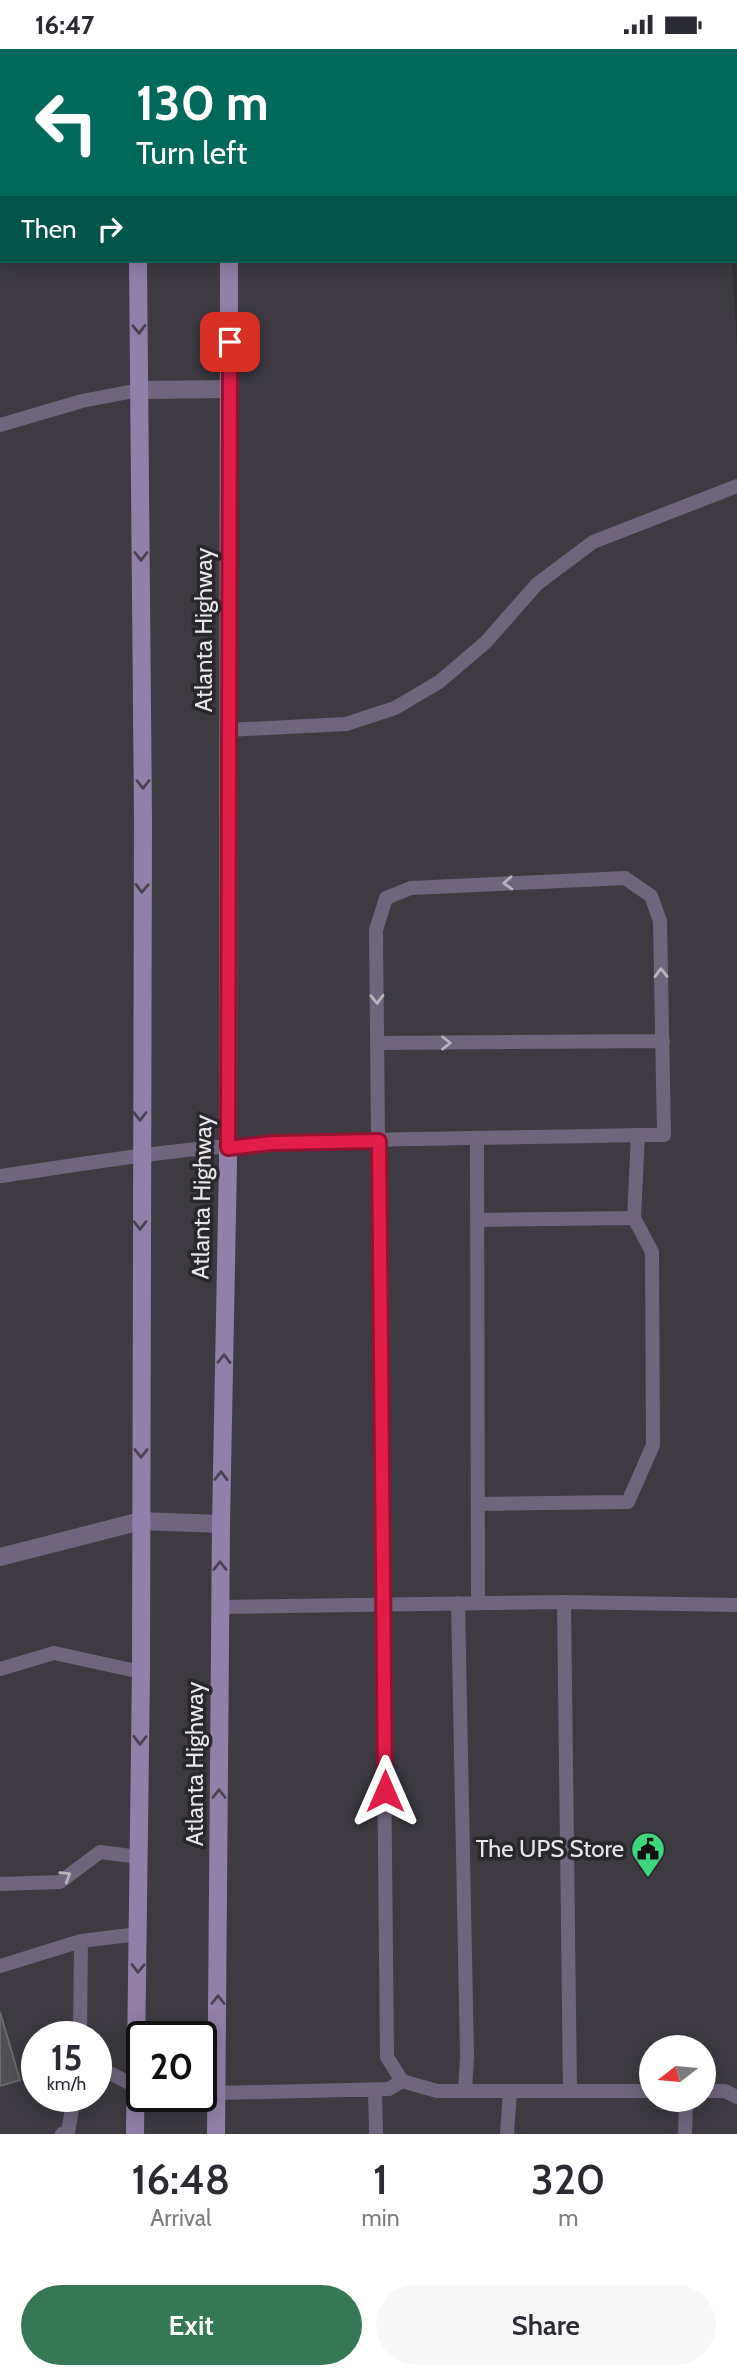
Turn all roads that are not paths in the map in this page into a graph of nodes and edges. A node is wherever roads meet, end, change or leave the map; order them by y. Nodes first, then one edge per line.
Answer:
1 (138, 263) edge
2 (229, 263) edge
3 (230, 389) junction
4 (139, 390) junction
5 (0, 425) edge
6 (737, 486) edge
7 (228, 730) junction
8 (663, 1041) junction
9 (378, 1043) junction
10 (638, 1135) junction
11 (477, 1139) junction
12 (379, 1141) junction
13 (228, 1148) junction
14 (140, 1157) junction
15 (0, 1176) edge
16 (634, 1218) junction
17 (478, 1220) junction
18 (478, 1504) junction
19 (141, 1521) junction
20 (220, 1524) junction
21 (0, 1557) edge
22 (564, 1602) junction
23 (458, 1603) junction
24 (478, 1603) junction
25 (383, 1604) junction
26 (737, 1605) edge
27 (220, 1607) junction
28 (0, 1669) edge
29 (141, 1672) junction
30 (139, 1857) junction
31 (0, 1884) edge
32 (138, 1934) junction
33 (82, 1941) junction
34 (0, 1966) edge
35 (80, 2021) edge
36 (139, 2021) edge
37 (211, 2021) edge
38 (402, 2081) junction
39 (374, 2089) junction
40 (465, 2091) junction
41 (510, 2091) junction
42 (570, 2091) junction
43 (639, 2091) edge
44 (716, 2091) edge
45 (217, 2092) edge
46 (737, 2097) edge
47 (71, 2112) edge
48 (137, 2112) edge
49 (212, 2112) edge
50 (686, 2112) edge
51 (62, 2134) edge
52 (135, 2134) edge
53 (216, 2134) edge
54 (376, 2134) edge
55 (507, 2134) edge
56 (685, 2134) edge

1 -> 4 main road
2 - 3 main road, Atlanta Highway
3 - 4 street
3 - 7 main road, Atlanta Highway
4 - 5 lane
4 -> 14 main road
6 - 7 lane
7 - 13 main road, Atlanta Highway
9 -> 8 lane
8 -> 9 lane
8 - 10 lane
9 - 12 lane
10 - 11 lane
10 - 16 lane
11 - 12 lane
11 - 17 lane
12 - 13 lane
12 - 25 lane
13 - 14 lane
20 -> 13 main road, Atlanta Highway
14 - 15 lane
14 -> 19 main road
16 - 17 lane
16 - 18 lane
17 - 18 lane
18 - 24 lane
19 - 20 street
19 - 21 street
19 - 29 main road
27 -> 20 main road, Atlanta Highway
22 - 24 lane
22 - 26 lane
22 - 42 lane
23 - 24 lane
23 - 25 lane
23 - 40 lane
25 - 27 lane
25 - 38 lane
37 -> 27 main road, Atlanta Highway
28 - 29 lane
29 -> 30 main road
31 -> 30 lane
30 - 32 main road
32 - 33 lane
32 -> 36 main road
33 - 34 lane
33 - 35 lane
38 - 39 lane
38 - 40 lane
39 - 45 lane
39 - 54 lane
40 - 41 lane
41 - 42 lane
41 - 55 lane
42 - 43 lane
44 - 46 lane
47 - 51 lane
48 - 52 main road
49 - 53 main road, Atlanta Highway
50 - 56 lane

